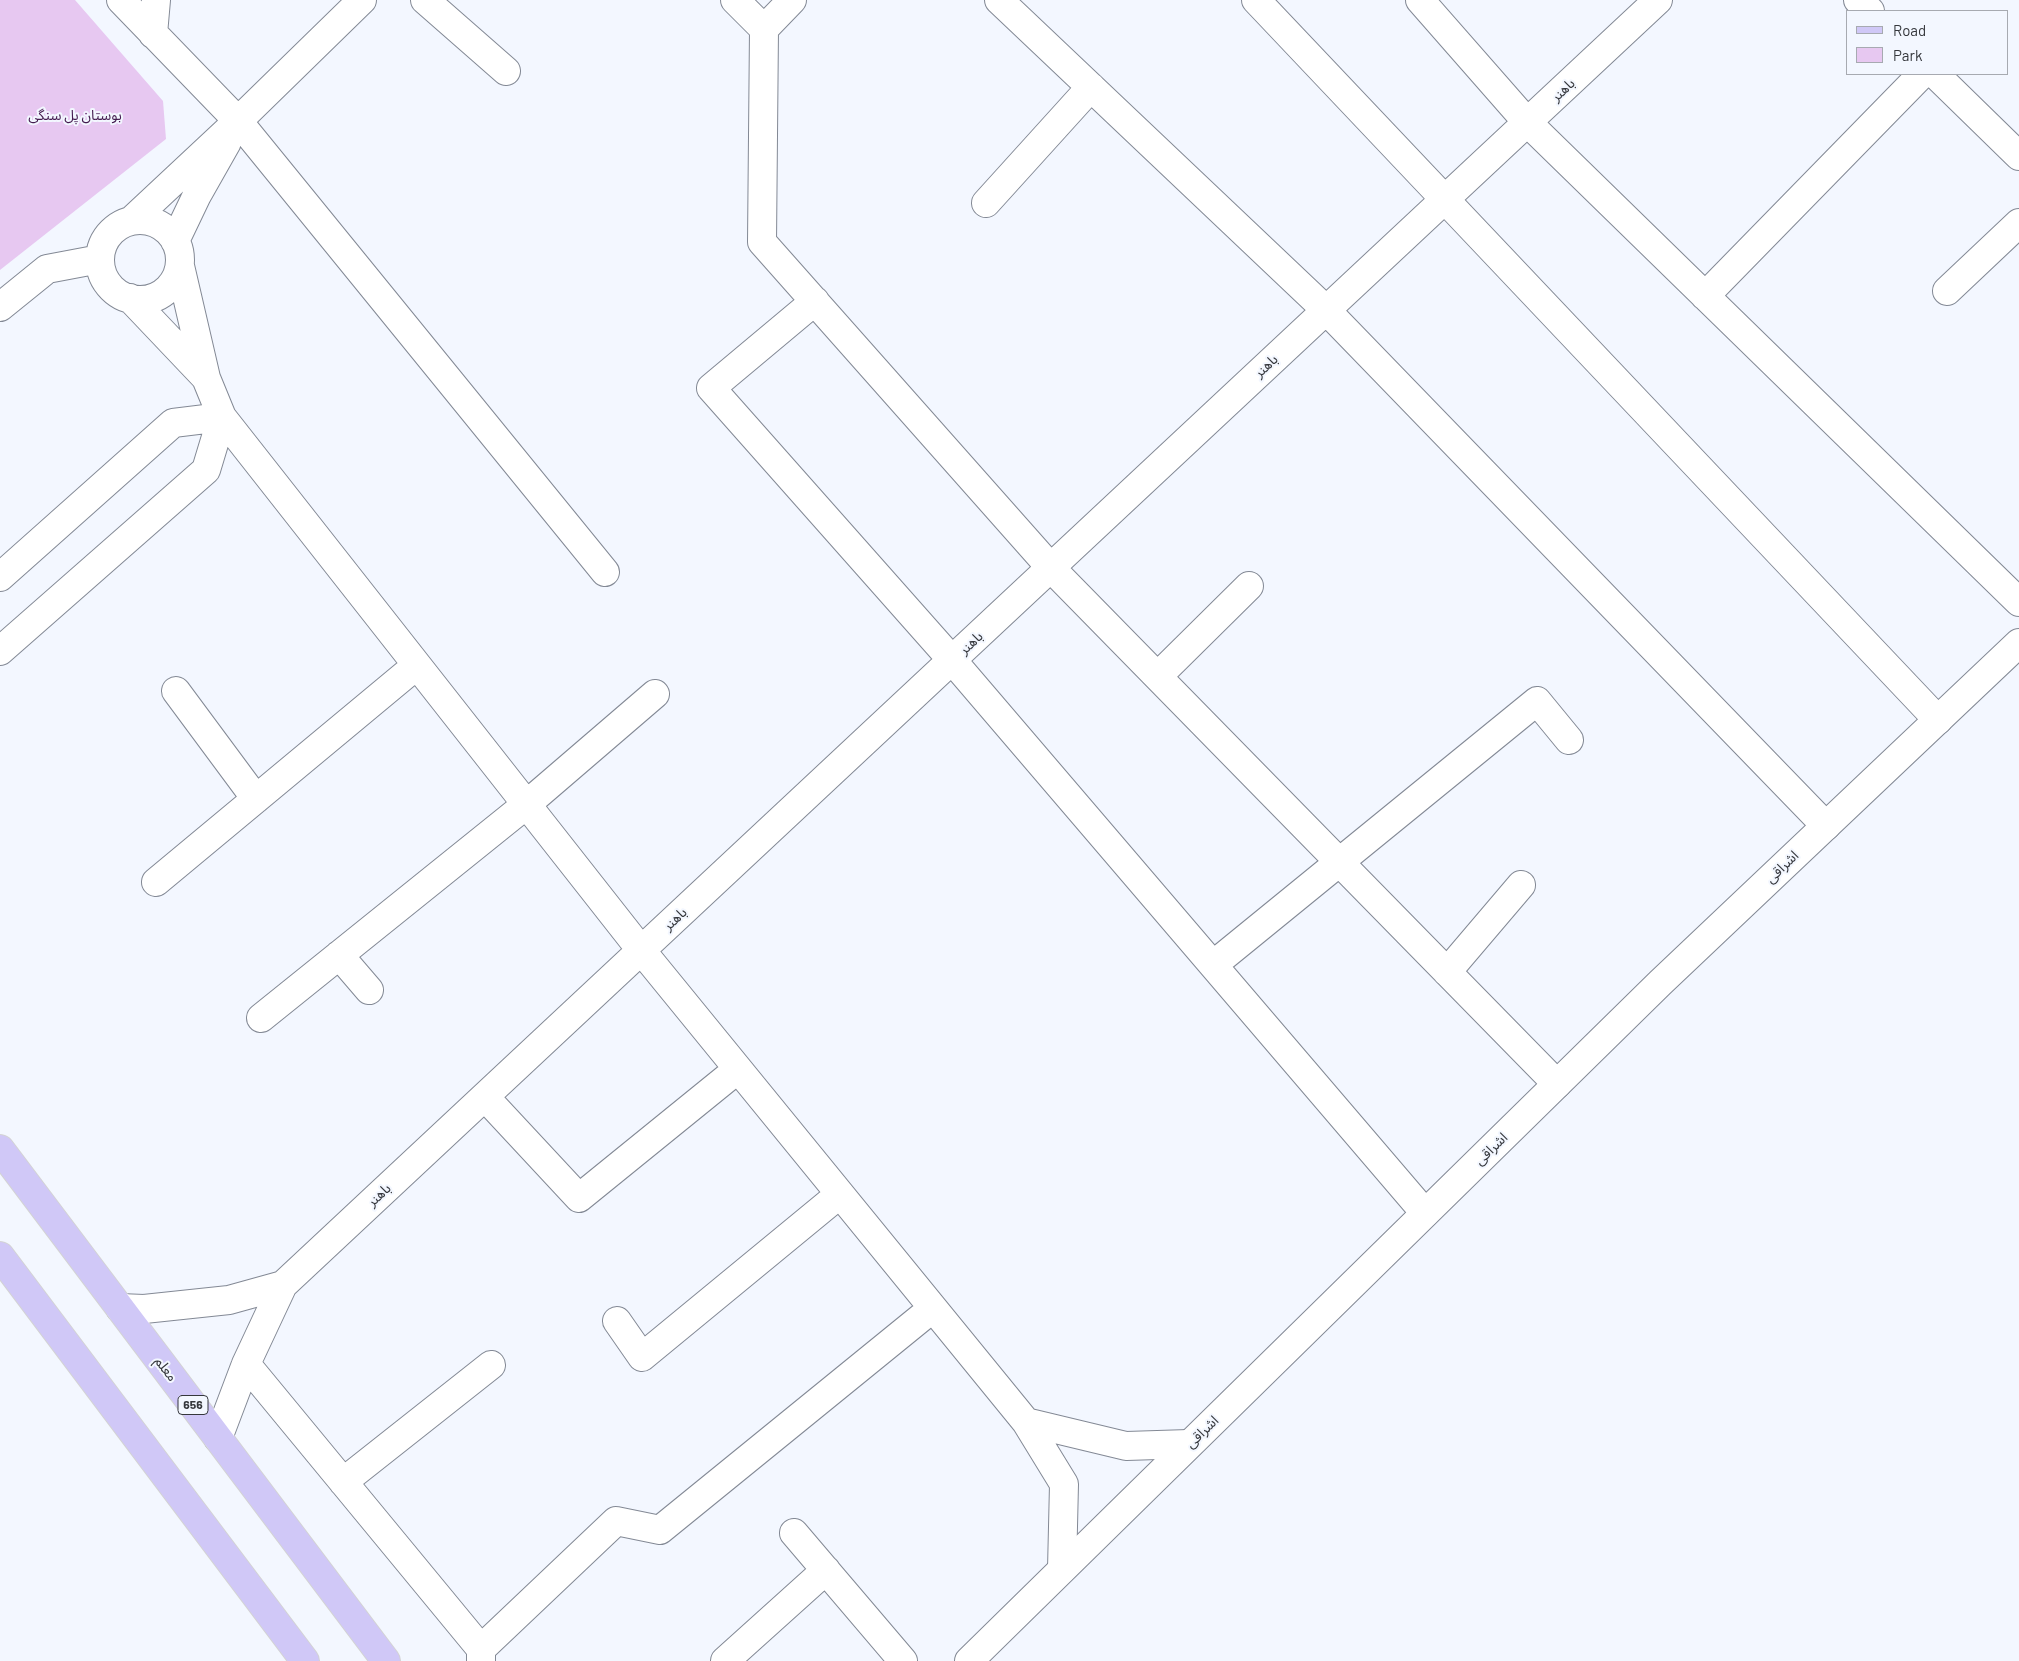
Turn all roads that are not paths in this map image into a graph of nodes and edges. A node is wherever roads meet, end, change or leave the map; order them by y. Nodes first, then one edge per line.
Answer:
1 (121, 0) edge
2 (156, 0) edge
3 (362, 0) edge
4 (425, 0) edge
5 (735, 0) edge
6 (792, 0) edge
7 (999, 0) edge
8 (1256, 0) edge
9 (1420, 0) edge
10 (1658, 0) edge
11 (1858, 0) edge
12 (1869, 10) edge
13 (764, 29) junction
14 (153, 34) junction
15 (506, 71) dead end
16 (1921, 75) edge
17 (1936, 75) edge
18 (1091, 87) junction
19 (238, 121) junction
20 (1528, 122) junction
21 (2019, 156) edge
22 (1445, 199) junction
23 (986, 203) dead end
24 (131, 221) junction
25 (2019, 223) edge
26 (178, 254) junction
27 (100, 259) junction
28 (1947, 291) dead end
29 (1705, 296) junction
30 (130, 298) junction
31 (815, 301) junction
32 (0, 308) edge
33 (1326, 310) junction
34 (206, 378) junction
35 (222, 417) junction
36 (1051, 568) junction
37 (606, 572) dead end
38 (0, 578) edge
39 (1250, 586) dead end
40 (2019, 602) edge
41 (2019, 643) edge
42 (0, 651) edge
43 (952, 660) junction
44 (417, 665) junction
45 (1158, 676) junction
46 (176, 691) dead end
47 (655, 694) dead end
48 (1938, 720) junction
49 (1568, 740) dead end
50 (256, 799) junction
51 (527, 804) junction
52 (1826, 826) junction
53 (1339, 861) junction
54 (156, 882) dead end
55 (1521, 885) dead end
56 (642, 950) junction
57 (338, 955) junction
58 (1213, 965) junction
59 (1447, 972) junction
60 (369, 990) dead end
61 (261, 1018) dead end
62 (738, 1069) junction
63 (1557, 1084) junction
64 (485, 1096) junction
65 (0, 1149) edge
66 (840, 1194) junction
67 (1425, 1213) junction
68 (0, 1256) edge
69 (283, 1285) junction
70 (120, 1308) junction
71 (933, 1308) junction
72 (617, 1321) dead end
73 (246, 1364) junction
74 (491, 1365) dead end
75 (1026, 1422) junction
76 (218, 1438) junction
77 (1189, 1444) junction
78 (343, 1482) junction
79 (794, 1533) dead end
80 (1062, 1569) junction
81 (826, 1570) junction
82 (481, 1655) edge
83 (305, 1661) edge
84 (386, 1661) edge
85 (725, 1661) edge
86 (903, 1661) edge
87 (969, 1661) edge

1 - 14 street
2 - 14 street
3 - 19 street
4 - 15 street
5 - 13 street
6 - 13 street
7 - 18 street
8 - 22 street
9 - 20 street
10 - 20 street, باهنر
11 - 12 street
13 - 31 street
14 - 19 street
16 - 29 street
17 - 21 street
18 - 23 street
18 - 33 street
19 - 24 street
19 - 26 street
19 - 37 street
20 - 22 street, باهنر
20 - 29 street
22 - 33 street, باهنر
22 - 48 street
24 - 26 street
24 - 27 street
25 - 28 street
26 - 30 street
26 - 34 street
27 - 30 street
27 - 32 street
29 - 40 street
30 - 34 street
31 - 36 street
31 - 43 street
33 - 36 street, باهنر
33 - 52 street
34 - 35 street
35 - 38 street
35 - 42 street
35 - 44 street
36 - 43 street, باهنر
36 - 45 street
39 - 45 street
41 - 48 street, اشراقی
43 - 56 street, باهنر
43 - 58 street
44 - 50 street
44 - 51 street
45 - 53 street
46 - 50 street
47 - 51 street
48 - 52 street, اشراقی
49 - 53 street
50 - 54 street
51 - 56 street
51 - 57 street
52 - 63 street, اشراقی
53 - 58 street
53 - 59 street
55 - 59 street
56 - 62 street
56 - 64 street, باهنر
57 - 60 street
57 - 61 street
58 - 67 street
59 - 63 street
62 - 64 street
62 - 66 street
63 - 67 street, اشراقی
64 - 69 street, باهنر
65 - 70 main road, معلم / 656
66 - 71 street
66 - 72 street
67 - 77 street, اشراقی
68 - 83 main road
69 - 70 street
69 - 73 street
70 - 76 main road, معلم / 656
71 - 75 street
71 - 82 street
73 - 76 street
73 - 78 street
74 - 78 street
75 - 77 street
75 - 80 street
76 - 84 main road, معلم / 656
77 - 80 street, اشراقی
78 - 82 street
79 - 81 street
80 - 87 street, اشراقی
81 - 85 street
81 - 86 street

